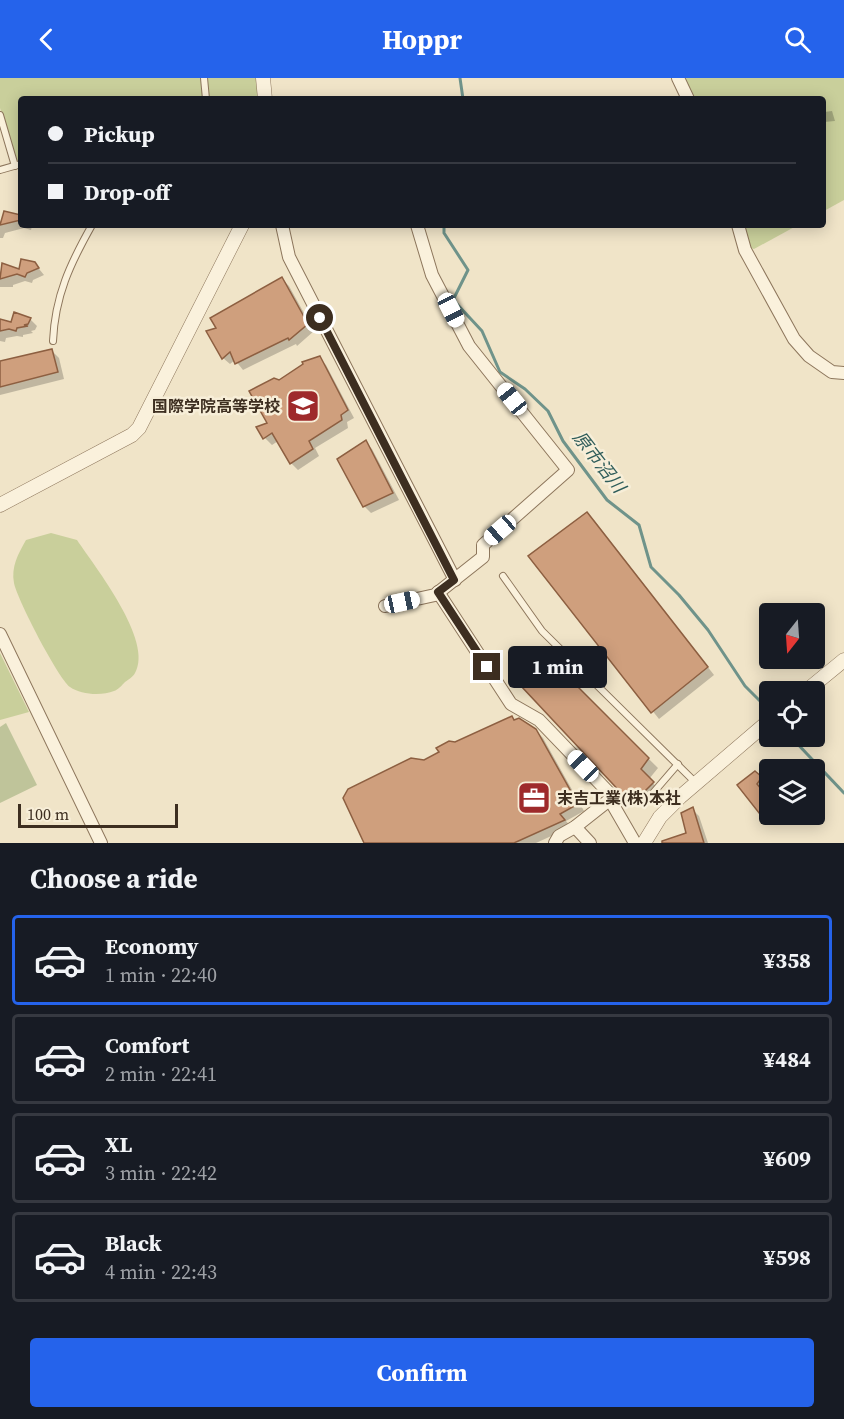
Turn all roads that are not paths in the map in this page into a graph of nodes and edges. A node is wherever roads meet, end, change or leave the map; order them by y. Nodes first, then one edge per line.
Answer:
1 (204, 78) edge
2 (263, 78) edge
3 (678, 78) edge
4 (206, 96) edge
5 (265, 96) edge
6 (687, 96) edge
7 (0, 115) edge
8 (18, 165) edge
9 (0, 170) edge
10 (90, 228) edge
11 (240, 228) edge
12 (283, 228) edge
13 (418, 228) edge
14 (739, 228) edge
15 (53, 341) dead end
16 (844, 373) edge
17 (0, 505) edge
18 (503, 576) dead end
19 (454, 580) junction
20 (438, 592) junction
21 (385, 606) dead end
22 (0, 634) edge
23 (844, 660) edge
24 (818, 681) edge
25 (759, 729) edge
26 (678, 764) junction
27 (696, 783) junction
28 (653, 793) dead end
29 (613, 797) junction
30 (575, 827) junction
31 (101, 843) edge
32 (555, 843) edge
33 (590, 843) edge
34 (635, 843) edge
35 (644, 843) edge

1 - 4 lane
2 - 5 street
3 - 6 street
7 - 8 lane
8 - 9 lane
10 - 15 lane
11 - 17 street
12 - 19 street
13 - 19 street
14 - 16 street
18 - 26 lane
19 - 20 street
20 - 21 street
20 - 29 street
22 - 31 street
23 - 24 street
25 - 27 street
26 - 27 lane
26 - 28 lane
27 - 35 street
29 - 30 street
29 - 34 street
30 - 32 street
30 - 33 street

